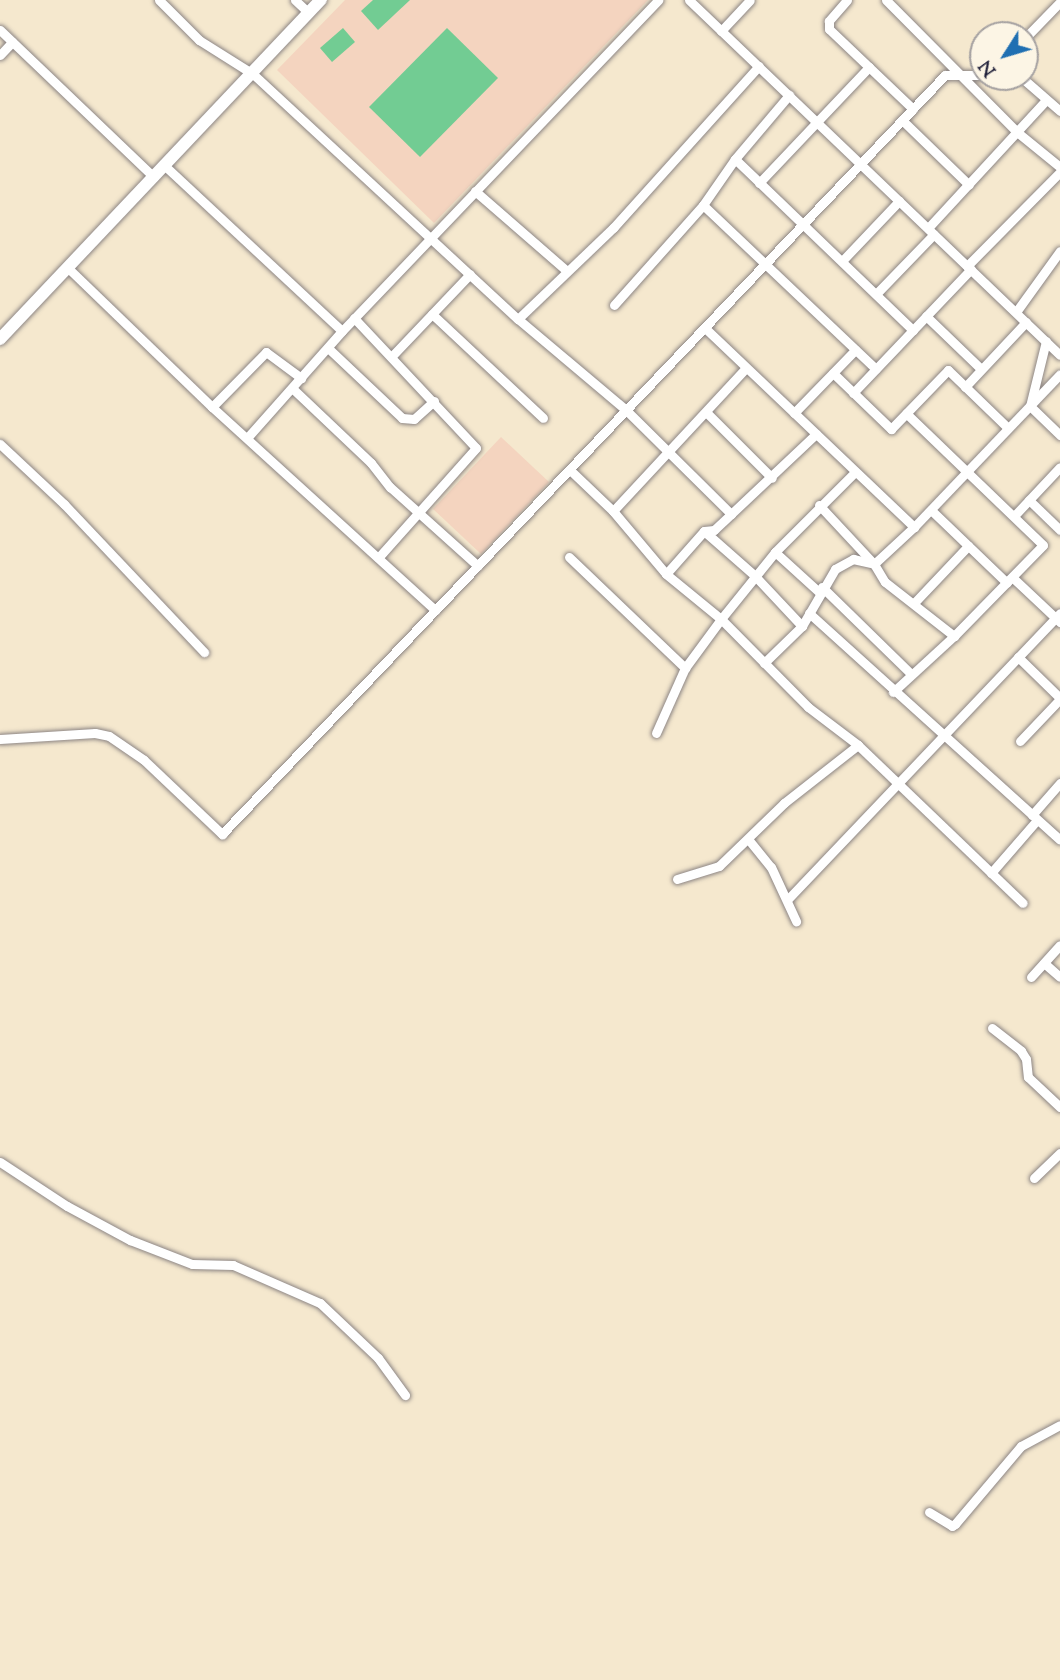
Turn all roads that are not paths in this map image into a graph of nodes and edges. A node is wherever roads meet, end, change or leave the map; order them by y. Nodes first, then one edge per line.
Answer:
1 (159, 0) edge
2 (295, 0) edge
3 (321, 0) edge
4 (657, 0) edge
5 (689, 0) edge
6 (750, 0) edge
7 (847, 0) edge
8 (886, 0) edge
9 (1060, 2) edge
10 (1052, 10) junction
11 (309, 13) junction
12 (1060, 20) edge
13 (1039, 23) edge
14 (0, 30) edge
15 (721, 30) junction
16 (12, 42) junction
17 (0, 55) edge
18 (759, 66) junction
19 (869, 67) junction
20 (253, 74) junction
21 (963, 74) junction
22 (969, 74) edge
23 (1036, 91) edge
24 (789, 95) junction
25 (1046, 100) junction
26 (913, 109) junction
27 (1059, 109) edge
28 (902, 120) junction
29 (817, 122) junction
30 (1017, 132) junction
31 (735, 159) junction
32 (861, 164) junction
33 (164, 166) junction
34 (1060, 170) edge
35 (154, 177) junction
36 (759, 183) junction
37 (969, 185) junction
38 (475, 191) junction
39 (899, 201) junction
40 (703, 205) junction
41 (803, 224) junction
42 (931, 231) junction
43 (430, 237) junction
44 (1060, 251) edge
45 (842, 261) junction
46 (765, 265) junction
47 (68, 268) junction
48 (969, 268) junction
49 (567, 271) junction
50 (470, 274) junction
51 (876, 294) junction
52 (614, 305) dead end
53 (1016, 312) junction
54 (432, 314) junction
55 (926, 316) junction
56 (355, 318) junction
57 (518, 319) junction
58 (1026, 322) junction
59 (705, 328) junction
60 (913, 330) junction
61 (342, 331) junction
62 (0, 339) edge
63 (1046, 341) junction
64 (328, 348) junction
65 (855, 349) junction
66 (1059, 353) edge
67 (392, 356) junction
68 (745, 369) junction
69 (876, 369) junction
70 (981, 369) junction
71 (833, 373) junction
72 (1060, 374) edge
73 (301, 378) junction
74 (965, 387) junction
75 (292, 388) junction
76 (853, 393) junction
77 (434, 401) junction
78 (1030, 406) junction
79 (212, 407) junction
80 (626, 410) junction
81 (706, 412) junction
82 (906, 413) junction
83 (794, 414) junction
84 (543, 418) dead end
85 (1008, 428) junction
86 (816, 434) junction
87 (1060, 435) edge
88 (247, 438) junction
89 (0, 444) edge
90 (670, 450) junction
91 (1060, 467) edge
92 (569, 470) junction
93 (967, 471) junction
94 (855, 472) junction
95 (772, 478) junction
96 (1029, 500) junction
97 (819, 505) junction
98 (931, 510) junction
99 (613, 511) junction
100 (419, 513) junction
101 (731, 514) junction
102 (1014, 516) junction
103 (914, 527) junction
104 (1060, 530) edge
105 (704, 531) junction
106 (968, 546) junction
107 (775, 552) junction
108 (569, 557) dead end
109 (378, 558) junction
110 (874, 564) junction
111 (478, 566) junction
112 (666, 574) junction
113 (755, 576) junction
114 (1010, 580) junction
115 (820, 590) junction
116 (914, 603) junction
117 (435, 610) junction
118 (809, 614) junction
119 (1058, 618) edge
120 (721, 619) junction
121 (802, 626) junction
122 (954, 636) junction
123 (204, 652) dead end
124 (1018, 657) junction
125 (764, 663) junction
126 (685, 668) junction
127 (911, 674) junction
128 (893, 692) junction
129 (1060, 698) edge
130 (656, 733) dead end
131 (943, 735) junction
132 (0, 739) edge
133 (1020, 741) dead end
134 (858, 745) junction
135 (897, 783) junction
136 (1060, 783) edge
137 (1035, 817) junction
138 (748, 839) junction
139 (1060, 840) edge
140 (991, 873) junction
141 (677, 879) dead end
142 (787, 900) junction
143 (1023, 903) dead end
144 (796, 922) dead end
145 (1060, 946) edge
146 (1044, 963) junction
147 (1031, 976) dead end
148 (1060, 977) edge
149 (992, 1028) dead end
150 (1060, 1107) edge
151 (1060, 1153) edge
152 (0, 1162) edge
153 (1034, 1178) dead end
154 (405, 1395) dead end
155 (1060, 1425) edge
156 (929, 1512) dead end

1 - 20 street
2 - 11 street
3 - 11 main road
4 - 38 street
5 - 15 street
6 - 15 street
7 - 19 street
8 - 21 street
9 - 10 street
10 - 12 street
10 - 13 street
11 - 20 main road
14 - 16 street
15 - 18 street
16 - 17 street
16 - 35 street
18 - 24 street
18 - 49 street
19 - 26 street
19 - 29 street
20 - 33 main road
20 - 43 street
21 - 22 street
21 - 26 street
21 - 30 street
23 - 25 street
24 - 29 street
24 - 31 street
25 - 27 street
25 - 30 street
26 - 28 street
28 - 32 street
28 - 37 street
29 - 32 street
29 - 36 street
30 - 34 street
30 - 37 street
31 - 36 street
31 - 40 street
32 - 39 street
32 - 41 street
33 - 35 main road
33 - 61 street
34 - 48 street
35 - 47 main road
36 - 41 street
37 - 42 street
38 - 43 street
38 - 49 street
39 - 42 street
39 - 45 street
40 - 46 street
40 - 52 street
41 - 45 street
41 - 46 street
42 - 48 street
42 - 51 street
43 - 50 street
43 - 56 street
44 - 53 street
45 - 51 street
46 - 59 street
46 - 65 street
47 - 62 main road
47 - 79 street
48 - 53 street
48 - 55 street
49 - 57 street
50 - 54 street
50 - 57 street
51 - 60 street
53 - 58 street
54 - 67 street
54 - 84 street
55 - 60 street
55 - 70 street
56 - 61 street
56 - 67 street
57 - 80 street
58 - 63 street
58 - 70 street
59 - 68 street
59 - 80 street
60 - 69 street
61 - 64 street
63 - 66 street
63 - 78 street
64 - 73 street
64 - 77 street
65 - 69 street
65 - 71 street
67 - 77 street
68 - 81 street
68 - 83 street
69 - 76 street
70 - 74 street
71 - 76 street
71 - 83 street
72 - 78 street
73 - 75 street
73 - 79 street
74 - 82 street
74 - 85 street
75 - 88 street
75 - 100 street
76 - 82 street
77 - 100 street
78 - 85 street
78 - 87 street
79 - 88 street
80 - 90 street
80 - 92 street
81 - 90 street
81 - 95 street
82 - 93 street
83 - 86 street
85 - 93 street
86 - 94 street
86 - 95 street
88 - 109 street
89 - 123 street
90 - 99 street
90 - 101 street
91 - 96 street
92 - 99 street
92 - 111 street
93 - 98 street
93 - 102 street
94 - 97 street
94 - 103 street
95 - 101 street
96 - 102 street
96 - 104 street
97 - 107 street
97 - 110 street
98 - 103 street
98 - 106 street
99 - 112 street
100 - 109 street
100 - 111 street
101 - 105 street
102 - 114 street
103 - 110 street
105 - 112 street
105 - 113 street
106 - 114 street
106 - 116 street
107 - 113 street
107 - 115 street
108 - 126 street
109 - 117 street
110 - 115 street
110 - 116 street
111 - 117 street
112 - 120 street
113 - 120 street
113 - 121 street
114 - 119 street
114 - 122 street
115 - 118 street
115 - 127 street
116 - 122 street
117 - 132 street
118 - 121 street
118 - 128 street
119 - 124 street
120 - 125 street
120 - 126 street
121 - 125 street
122 - 127 street
124 - 129 street
124 - 131 street
125 - 134 street
126 - 130 street
127 - 128 street
128 - 131 street
129 - 133 street
131 - 135 street
131 - 137 street
134 - 135 street
134 - 138 street
135 - 140 street
135 - 142 street
136 - 137 street
137 - 139 street
137 - 140 street
138 - 141 street
138 - 142 street
140 - 143 street
142 - 144 street
145 - 146 street
146 - 147 street
146 - 148 street
149 - 150 street
151 - 153 street
152 - 154 street
155 - 156 street

